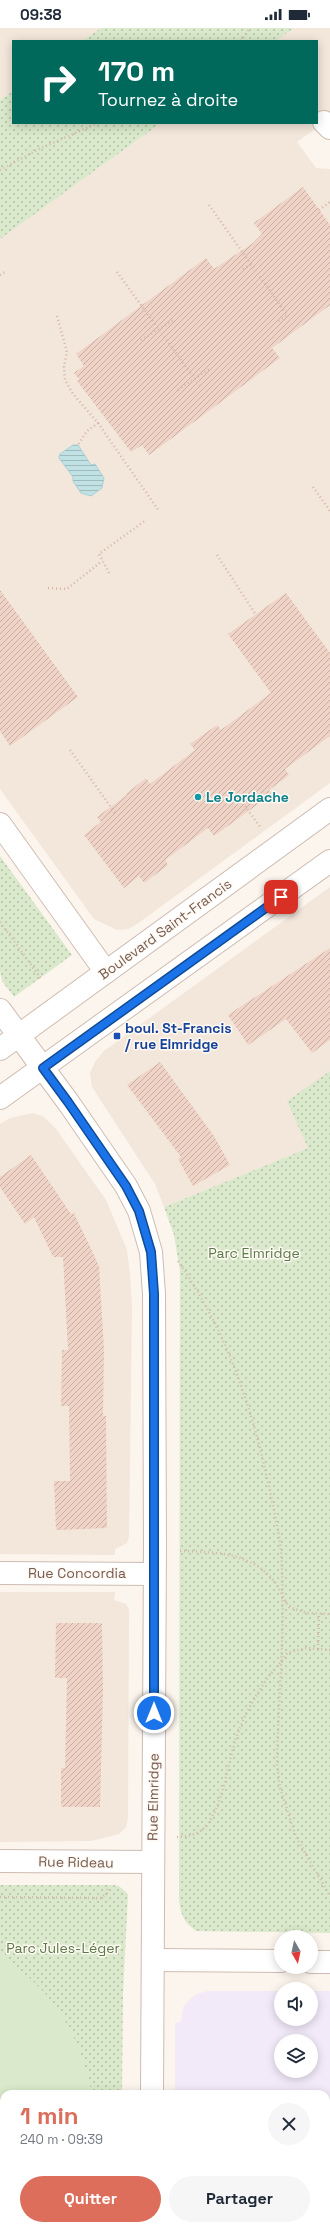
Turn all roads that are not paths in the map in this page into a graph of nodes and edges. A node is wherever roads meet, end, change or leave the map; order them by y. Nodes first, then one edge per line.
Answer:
1 (330, 809) edge
2 (0, 824) edge
3 (330, 862) edge
4 (106, 972) junction
5 (0, 1010) edge
6 (18, 1035) junction
7 (0, 1049) edge
8 (43, 1068) junction
9 (0, 1098) edge
10 (0, 1573) edge
11 (154, 1574) junction
12 (0, 1861) edge
13 (153, 1862) junction
14 (153, 1960) junction
15 (274, 1961) edge
16 (318, 1962) edge
17 (330, 1962) edge
18 (152, 2090) edge

1 - 4 street, Boulevard Saint-Francis
2 - 4 street
3 - 8 street
4 - 6 street, Boulevard Saint-Francis
5 - 6 street, Rue Elmridge
6 - 7 street, Boulevard Saint-Francis
6 - 8 street, Rue Elmridge
8 - 9 street
8 - 11 street, Rue Elmridge
10 - 11 street, Rue Concordia
11 - 13 street, Rue Elmridge
12 - 13 street, Rue Rideau
13 - 14 street, Rue Elmridge
14 - 15 street
14 - 18 street, Rue Elmridge
16 - 17 street

